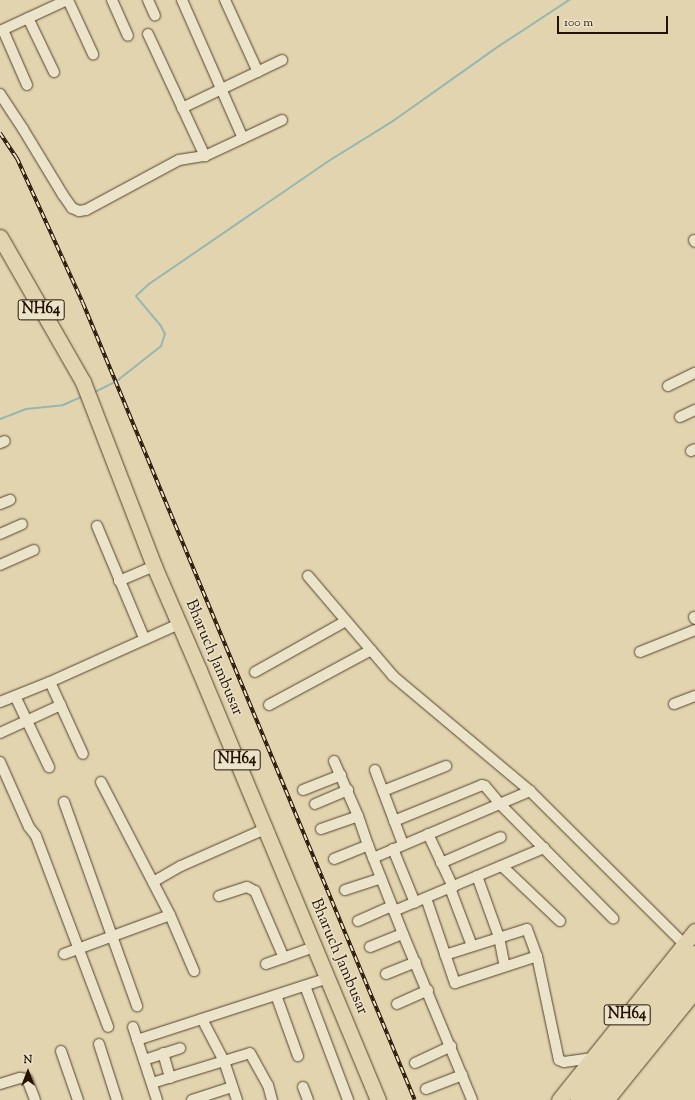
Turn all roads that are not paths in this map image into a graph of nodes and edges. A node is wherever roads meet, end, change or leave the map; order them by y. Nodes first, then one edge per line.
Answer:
1 (67, 0) edge
2 (112, 0) edge
3 (148, 0) edge
4 (182, 0) edge
5 (225, 0) edge
6 (155, 16) dead end
7 (28, 18) junction
8 (2, 31) edge
9 (148, 34) dead end
10 (128, 36) dead end
11 (93, 54) dead end
12 (282, 60) dead end
13 (54, 72) dead end
14 (258, 72) junction
15 (27, 85) dead end
16 (220, 89) junction
17 (0, 94) edge
18 (182, 108) junction
19 (282, 120) dead end
20 (243, 138) junction
21 (204, 156) junction
22 (0, 237) edge
23 (695, 373) edge
24 (668, 386) dead end
25 (695, 410) edge
26 (680, 417) dead end
27 (10, 500) dead end
28 (0, 504) edge
29 (22, 524) dead end
30 (97, 526) dead end
31 (0, 534) edge
32 (34, 550) dead end
33 (0, 565) edge
34 (154, 566) junction
35 (308, 576) dead end
36 (119, 581) junction
37 (346, 621) junction
38 (179, 624) junction
39 (695, 630) edge
40 (144, 638) junction
41 (371, 650) junction
42 (640, 652) dead end
43 (255, 672) dead end
44 (50, 682) junction
45 (15, 696) junction
46 (695, 696) edge
47 (0, 702) edge
48 (674, 704) dead end
49 (269, 705) dead end
50 (61, 706) junction
51 (27, 721) junction
52 (0, 733) edge
53 (82, 754) dead end
54 (334, 761) dead end
55 (0, 762) edge
56 (446, 766) dead end
57 (49, 768) dead end
58 (375, 770) dead end
59 (341, 775) junction
60 (101, 782) dead end
61 (303, 790) dead end
62 (348, 790) junction
63 (383, 792) junction
64 (530, 792) junction
65 (64, 802) dead end
66 (315, 804) dead end
67 (500, 804) junction
68 (358, 816) junction
69 (394, 821) junction
70 (265, 829) junction
71 (321, 829) dead end
72 (428, 834) junction
73 (500, 836) dead end
74 (403, 844) junction
75 (368, 846) junction
76 (393, 848) junction
77 (544, 848) junction
78 (373, 858) junction
79 (334, 859) dead end
80 (441, 863) junction
81 (502, 866) junction
82 (477, 876) junction
83 (381, 878) junction
84 (153, 882) junction
85 (451, 887) junction
86 (345, 890) dead end
87 (219, 896) dead end
88 (426, 898) junction
89 (415, 902) junction
90 (393, 909) junction
91 (170, 915) junction
92 (613, 918) dead end
93 (358, 921) dead end
94 (560, 921) dead end
95 (695, 931) edge
96 (403, 934) junction
97 (112, 936) junction
98 (499, 937) junction
99 (472, 946) junction
100 (314, 947) junction
101 (370, 947) dead end
102 (79, 948) junction
103 (690, 949) edge
104 (64, 954) dead end
105 (445, 955) junction
106 (284, 958) junction
107 (538, 960) junction
108 (416, 962) junction
109 (504, 963) dead end
110 (266, 964) dead end
111 (194, 971) dead end
112 (695, 971) edge
113 (386, 974) dead end
114 (328, 978) junction
115 (305, 986) junction
116 (428, 990) junction
117 (695, 990) edge
118 (276, 995) junction
119 (397, 1004) dead end
120 (136, 1006) dead end
121 (202, 1019) junction
122 (108, 1027) dead end
123 (132, 1027) dead end
124 (642, 1029) junction
125 (137, 1040) junction
126 (99, 1044) dead end
127 (451, 1046) junction
128 (180, 1048) dead end
129 (61, 1051) dead end
130 (163, 1053) junction
131 (298, 1056) dead end
132 (593, 1058) junction
133 (144, 1060) junction
134 (224, 1061) junction
135 (414, 1063) dead end
136 (462, 1075) junction
137 (170, 1078) junction
138 (152, 1083) junction
139 (0, 1084) edge
140 (232, 1087) junction
141 (303, 1087) dead end
142 (426, 1089) dead end
143 (35, 1100) edge
144 (78, 1100) edge
145 (117, 1100) edge
146 (157, 1100) edge
147 (192, 1100) edge
148 (237, 1100) edge
149 (272, 1100) edge
150 (308, 1100) edge
151 (348, 1100) edge
152 (378, 1100) edge
153 (472, 1100) edge
154 (559, 1100) edge
155 (577, 1100) edge
156 (593, 1100) edge
157 (606, 1100) edge

1 - 7 street
1 - 11 street
2 - 10 street
3 - 6 street
4 - 16 street
5 - 14 street
7 - 8 street
7 - 13 street
8 - 15 street
9 - 18 street
12 - 14 street
14 - 16 street
16 - 18 street
16 - 20 street
17 - 21 street
18 - 21 street
19 - 20 street
20 - 21 street
22 - 34 highway, Bharuch Jambusar / NH64
23 - 24 street
25 - 26 street
27 - 28 street
29 - 31 street
30 - 36 street
32 - 33 street
34 - 36 street
34 - 38 highway, Bharuch Jambusar / NH64
35 - 37 street
36 - 40 street
37 - 41 street
37 - 43 street
38 - 40 street
38 - 70 highway, Bharuch Jambusar / NH64
39 - 42 street
40 - 44 street
41 - 49 street
41 - 64 street
44 - 45 street
44 - 50 street
45 - 47 street
45 - 51 street
46 - 48 street
50 - 51 street
50 - 53 street
51 - 52 street
51 - 57 street
54 - 59 street
55 - 102 street
56 - 63 street
58 - 63 street
59 - 61 street
59 - 62 street
60 - 84 street
62 - 66 street
62 - 68 street
63 - 69 street
64 - 67 street
64 - 103 street
65 - 97 street
67 - 69 street
67 - 72 street
67 - 77 street
68 - 71 street
68 - 75 street
69 - 74 street
70 - 84 street
70 - 100 highway, Bharuch Jambusar / NH64
72 - 74 street
72 - 80 street
73 - 80 street
74 - 76 street
75 - 78 street
75 - 79 street
76 - 78 street
76 - 89 street
77 - 81 street
77 - 92 street
78 - 83 street
80 - 85 street
81 - 82 street
81 - 94 street
82 - 85 street
82 - 98 street
83 - 86 street
83 - 90 street
84 - 91 street
85 - 88 street
85 - 99 street
87 - 106 street
88 - 89 street
88 - 105 street
89 - 90 street
90 - 93 street
90 - 96 street
91 - 97 street
91 - 111 street
95 - 103 highway, NH64
96 - 101 street
96 - 108 street
97 - 102 street
97 - 120 street
98 - 99 street
98 - 107 street
98 - 109 street
99 - 105 street
100 - 106 street
100 - 114 highway, Bharuch Jambusar / NH64
102 - 104 street
102 - 122 street
103 - 124 highway
103 - 132 highway, NH64
105 - 107 street
106 - 110 street
107 - 132 street
108 - 113 street
108 - 116 street
112 - 124 highway
114 - 115 street
114 - 152 highway, Bharuch Jambusar / NH64
115 - 118 street
115 - 151 street
116 - 119 street
116 - 127 street
117 - 157 highway, NH64
118 - 121 street
118 - 131 street
121 - 125 street
121 - 134 street
123 - 125 street
124 - 155 highway
124 - 156 highway
125 - 133 street
126 - 145 street
127 - 135 street
127 - 136 street
128 - 130 street
129 - 144 street
130 - 133 street
130 - 137 street
132 - 154 highway, NH64
133 - 138 street
134 - 137 street
134 - 140 street
134 - 149 street
136 - 142 street
136 - 153 street
137 - 138 street
138 - 146 street
139 - 143 street
140 - 147 street
140 - 148 street
141 - 150 street

